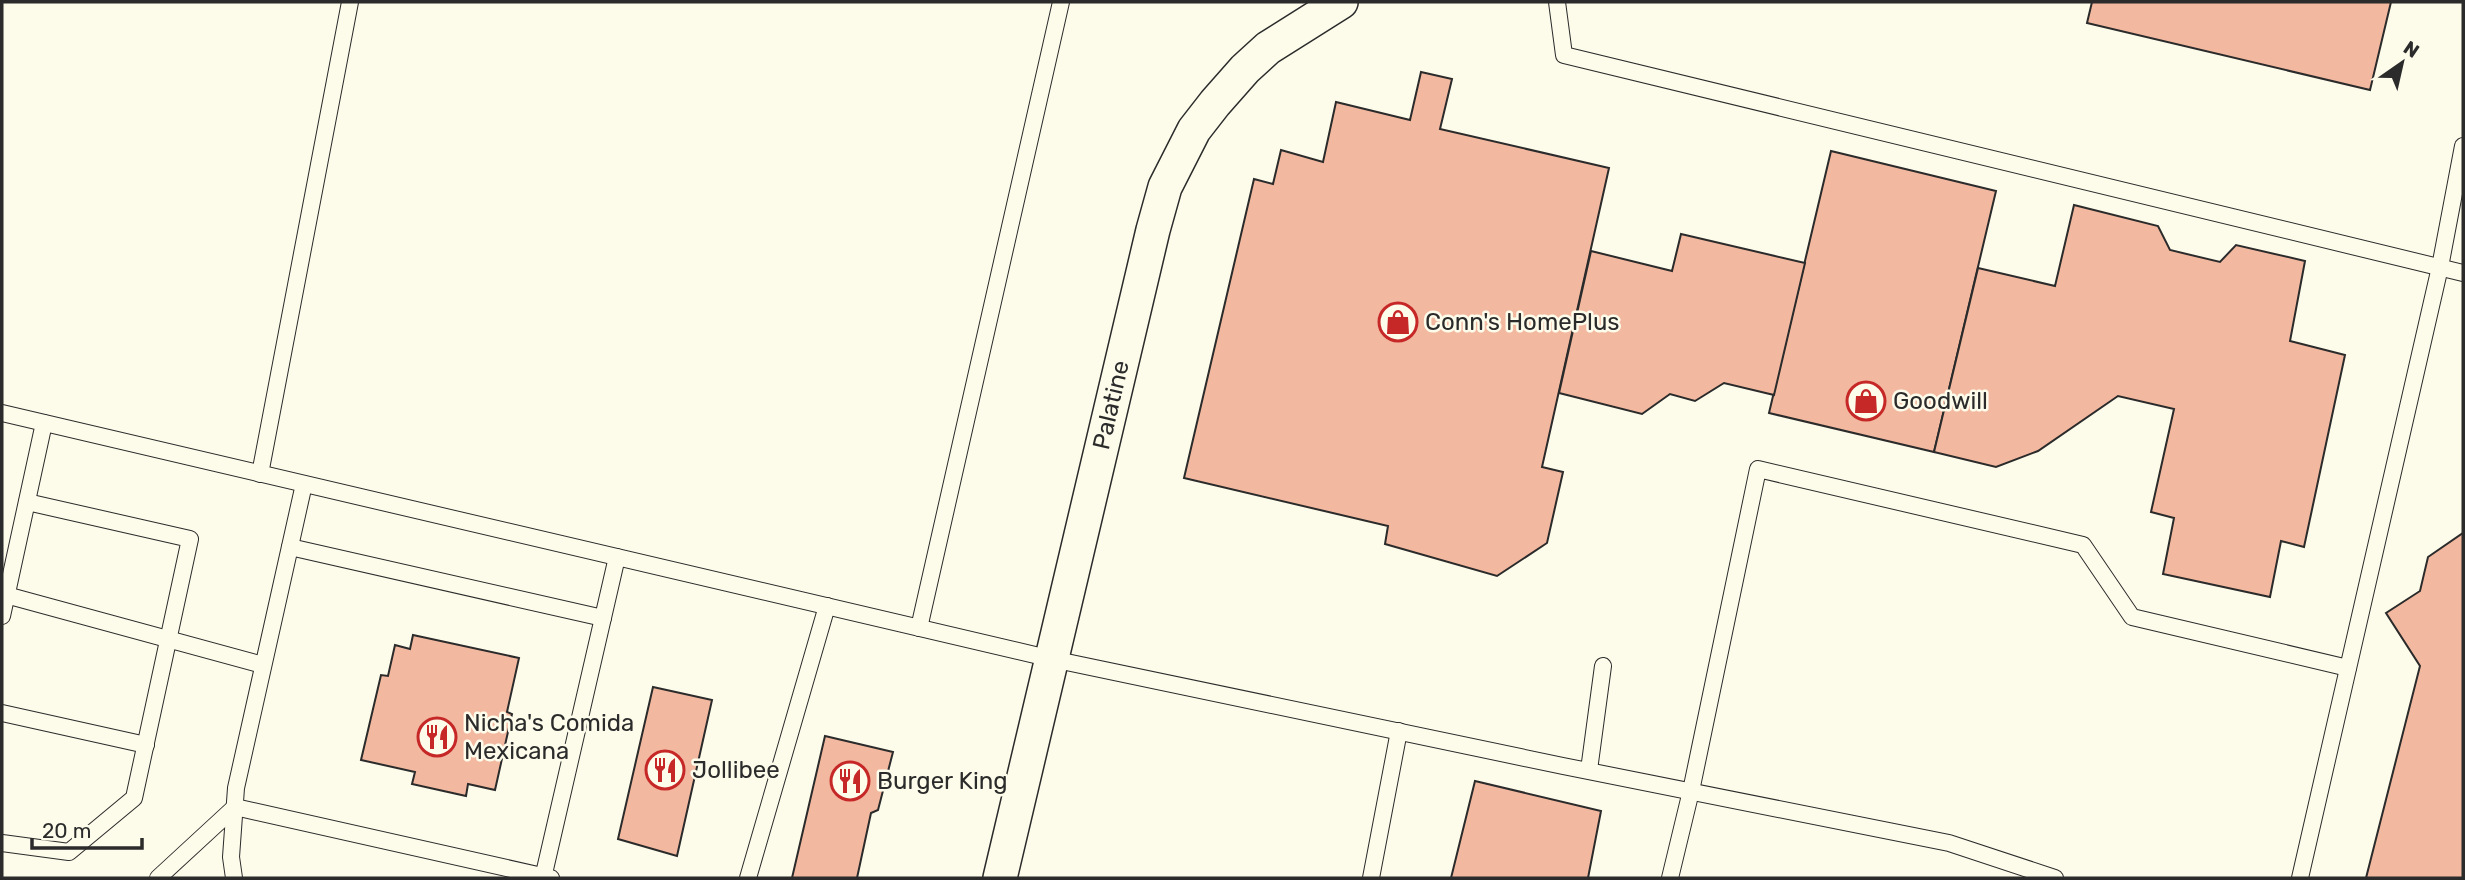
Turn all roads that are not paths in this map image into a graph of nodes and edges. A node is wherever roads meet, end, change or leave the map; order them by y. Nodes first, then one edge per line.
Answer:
1 (350, 2) edge
2 (1061, 2) edge
3 (1341, 2) edge
4 (1557, 2) edge
5 (2463, 146) edge
6 (2440, 267) junction
7 (2463, 273) edge
8 (2, 413) edge
9 (44, 423) junction
10 (260, 474) junction
11 (304, 484) junction
12 (27, 502) junction
13 (290, 547) junction
14 (617, 557) junction
15 (6, 595) junction
16 (827, 606) junction
17 (2, 616) edge
18 (603, 618) junction
19 (919, 628) junction
20 (168, 640) junction
21 (1052, 659) junction
22 (263, 665) junction
23 (1604, 666) dead end
24 (2348, 668) junction
25 (2, 713) edge
26 (1399, 731) junction
27 (145, 745) junction
28 (1589, 771) junction
29 (1690, 791) junction
30 (235, 807) junction
31 (2, 843) edge
32 (158, 878) edge
33 (234, 878) edge
34 (546, 878) edge
35 (748, 878) edge
36 (1000, 878) edge
37 (1371, 878) edge
38 (1670, 878) edge
39 (2055, 878) edge
40 (2300, 878) edge

1 - 10 lane
2 - 19 lane
3 - 21 street, Palatine
4 - 6 lane
5 - 6 lane
6 - 7 lane
6 - 24 lane
8 - 9 lane
9 - 10 lane
9 - 12 lane
10 - 11 lane
11 - 13 lane
11 - 14 lane
12 - 15 lane
12 - 20 lane
13 - 18 lane
13 - 22 lane
14 - 16 lane
14 - 18 lane
15 - 17 lane
15 - 20 lane
16 - 19 lane
16 - 35 lane
18 - 34 lane
19 - 21 lane
20 - 22 lane
20 - 27 lane
21 - 26 lane
21 - 36 street, Palatine
22 - 30 lane
23 - 28 lane
24 - 29 lane
24 - 40 lane
25 - 27 lane
26 - 28 lane
26 - 37 lane
27 - 31 lane
28 - 29 lane
29 - 38 lane
29 - 39 lane
30 - 32 lane
30 - 33 lane
30 - 34 lane

